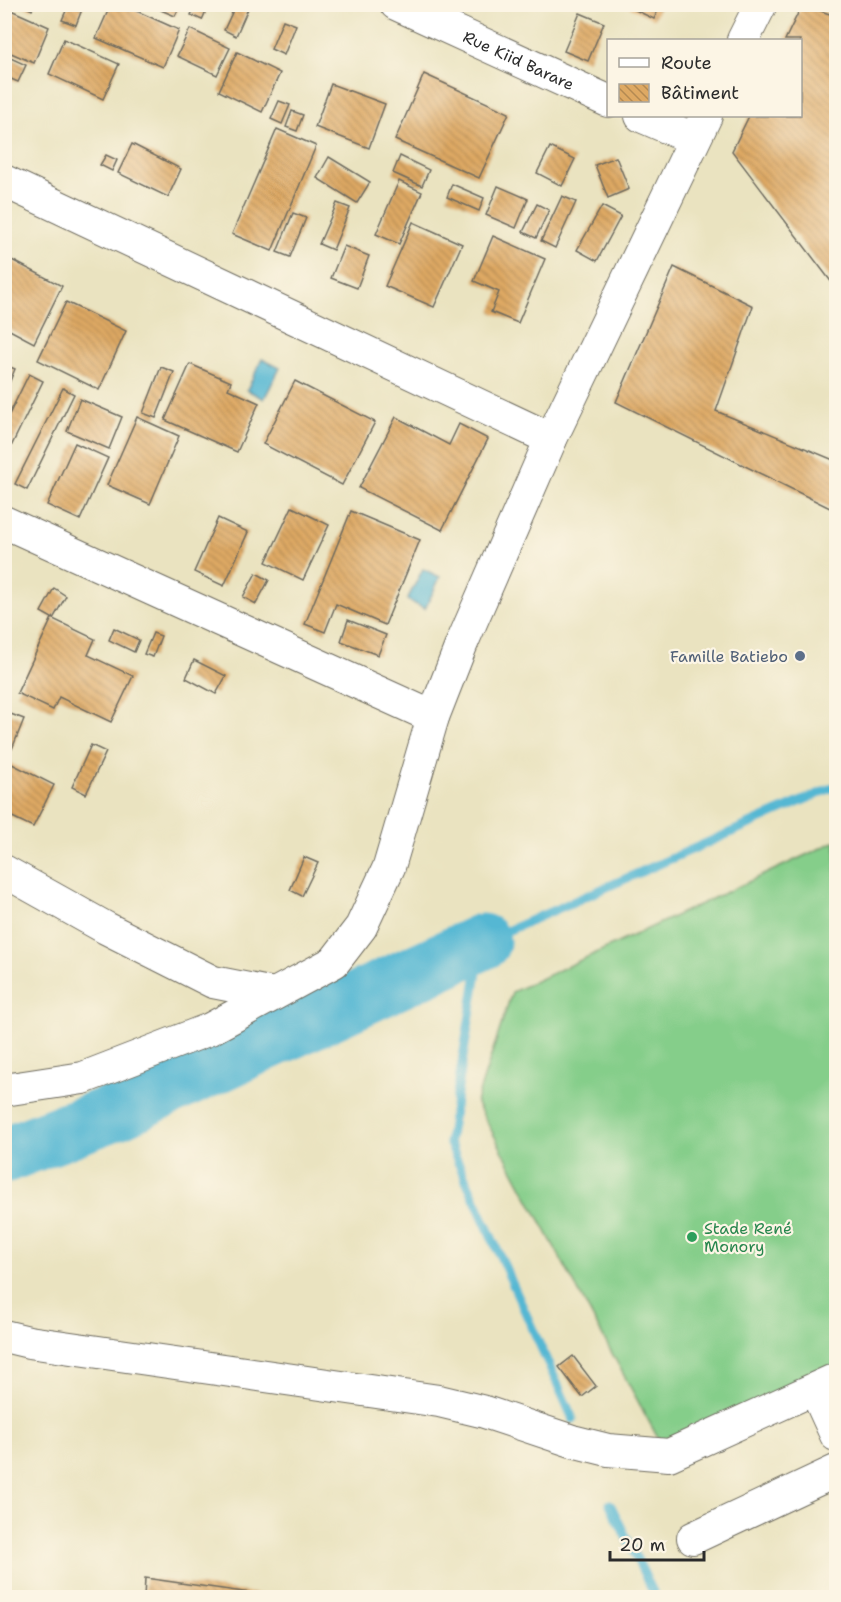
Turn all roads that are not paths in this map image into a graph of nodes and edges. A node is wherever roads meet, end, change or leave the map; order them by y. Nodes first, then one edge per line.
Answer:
1 (396, 4) edge
2 (762, 4) edge
3 (744, 39) edge
4 (607, 100) edge
5 (646, 117) edge
6 (700, 128) edge
7 (4, 181) edge
8 (551, 439) junction
9 (4, 522) edge
10 (433, 717) junction
11 (4, 871) edge
12 (274, 994) junction
13 (4, 1090) edge
14 (4, 1336) edge
15 (826, 1384) edge
16 (837, 1435) edge
17 (837, 1472) edge
18 (693, 1538) dead end

1 - 4 street, Rue Kiid Barare
2 - 3 street
5 - 6 street
6 - 8 street
7 - 8 street
8 - 10 street
9 - 10 street
10 - 12 street
11 - 12 street
12 - 13 street
14 - 15 street
15 - 16 street
17 - 18 street

